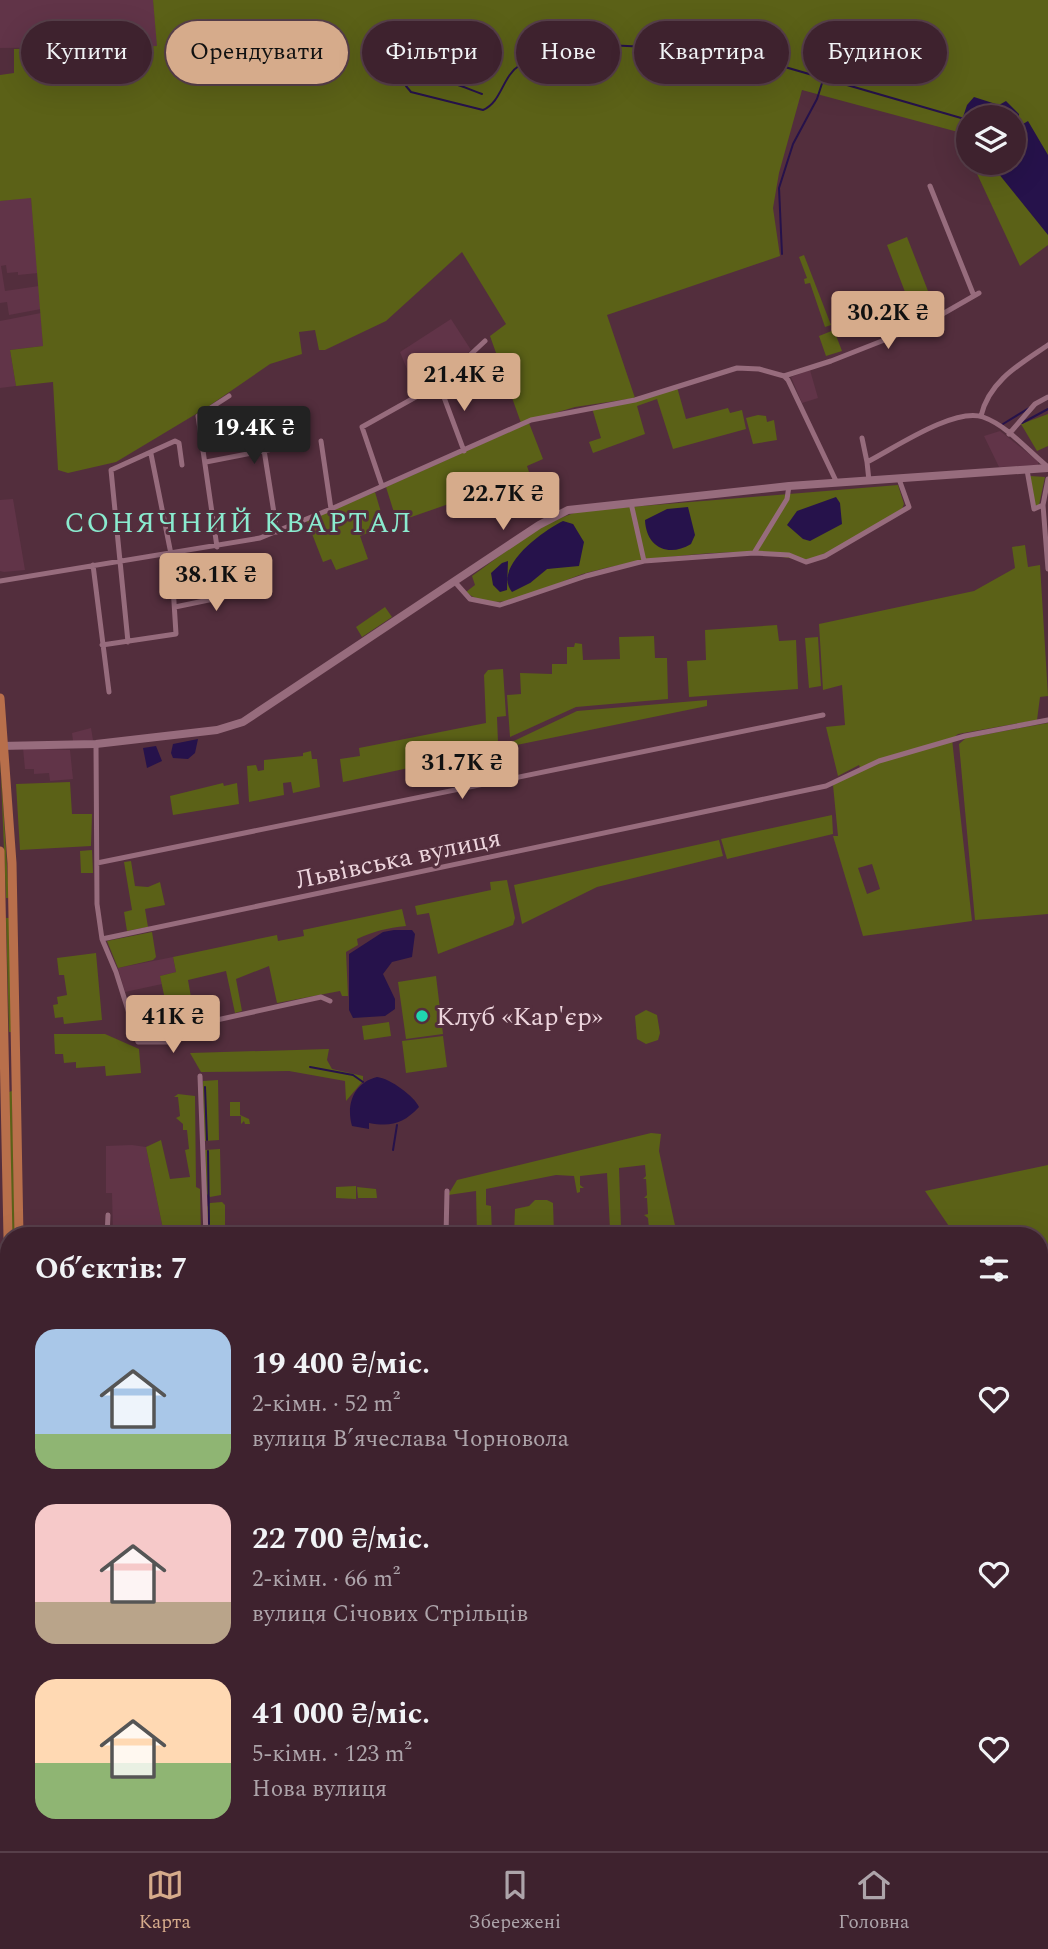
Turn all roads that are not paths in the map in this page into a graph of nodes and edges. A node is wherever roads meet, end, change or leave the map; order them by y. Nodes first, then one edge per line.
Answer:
1 (930, 186) dead end
2 (485, 341) dead end
3 (1048, 345) edge
4 (784, 376) junction
5 (439, 384) junction
6 (229, 396) dead end
7 (1048, 397) edge
8 (981, 416) junction
9 (1009, 434) junction
10 (862, 438) dead end
11 (321, 440) dead end
12 (298, 444) dead end
13 (264, 450) junction
14 (464, 450) junction
15 (151, 454) junction
16 (205, 462) junction
17 (867, 462) junction
18 (182, 465) dead end
19 (1048, 467) edge
20 (1027, 470) junction
21 (899, 479) junction
22 (1048, 479) edge
23 (869, 481) junction
24 (837, 484) junction
25 (382, 486) junction
26 (789, 486) junction
27 (631, 503) junction
28 (1044, 505) junction
29 (331, 509) junction
30 (277, 532) junction
31 (217, 547) junction
32 (754, 553) junction
33 (172, 554) junction
34 (120, 561) junction
35 (645, 561) junction
36 (93, 565) junction
37 (1048, 569) edge
38 (0, 581) edge
39 (454, 581) junction
40 (252, 591) dead end
41 (175, 607) junction
42 (128, 642) junction
43 (102, 645) junction
44 (108, 692) dead end
45 (0, 698) edge
46 (823, 715) dead end
47 (1048, 720) edge
48 (96, 744) junction
49 (2, 745) edge
50 (0, 851) edge
51 (97, 863) junction
52 (13, 909) junction
53 (2, 910) junction
54 (102, 939) junction
55 (330, 1001) dead end
56 (16, 1037) junction
57 (5, 1038) junction
58 (2, 1050) edge
59 (16, 1050) junction
60 (16, 1069) junction
61 (3, 1070) edge
62 (200, 1076) dead end
63 (6, 1090) junction
64 (17, 1090) junction
65 (447, 1191) dead end
66 (107, 1215) dead end
67 (8, 1227) edge
68 (19, 1227) edge
69 (107, 1227) edge
70 (206, 1227) edge
71 (446, 1227) edge

1 - 4 street
2 - 5 street
3 - 8 street
4 - 14 street
4 - 24 street
5 - 14 street
5 - 25 street
6 - 16 street
7 - 9 street
8 - 9 street
8 - 17 street
9 - 19 street
10 - 17 street
11 - 29 street
12 - 13 street
13 - 16 street
13 - 30 street
14 - 25 street
15 - 18 street
15 - 33 street
15 - 34 street
16 - 31 street
17 - 23 street
19 - 20 street
20 - 21 street
20 - 28 street
21 - 23 street
21 - 32 street
22 - 28 street
23 - 24 street
24 - 26 street
25 - 29 street
26 - 27 street
26 - 32 street
27 - 35 street
27 - 39 street
28 - 37 street
29 - 30 street
30 - 31 street
31 - 33 street
32 - 35 street
33 - 34 street
33 - 41 street
34 - 36 street
34 - 42 street
35 - 39 street
36 - 38 street
36 - 43 street
39 - 48 street
40 - 41 street
41 - 42 street
42 - 43 street
43 - 44 street
45 - 49 main road
46 - 51 street
47 - 54 street, Львівська вулиця
48 - 49 street
48 - 51 street
49 - 52 main road
50 - 53 main road
51 - 54 street
52 - 53 main road
52 - 56 main road
53 - 57 main road
54 - 55 street
56 - 57 main road
56 - 59 main road
57 - 58 main road
58 - 59 street
58 - 61 main road
59 - 60 main road
60 - 61 street
60 - 64 main road
61 - 63 main road
62 - 70 street
63 - 64 main road
63 - 67 main road
64 - 68 main road
65 - 71 street
66 - 69 street

